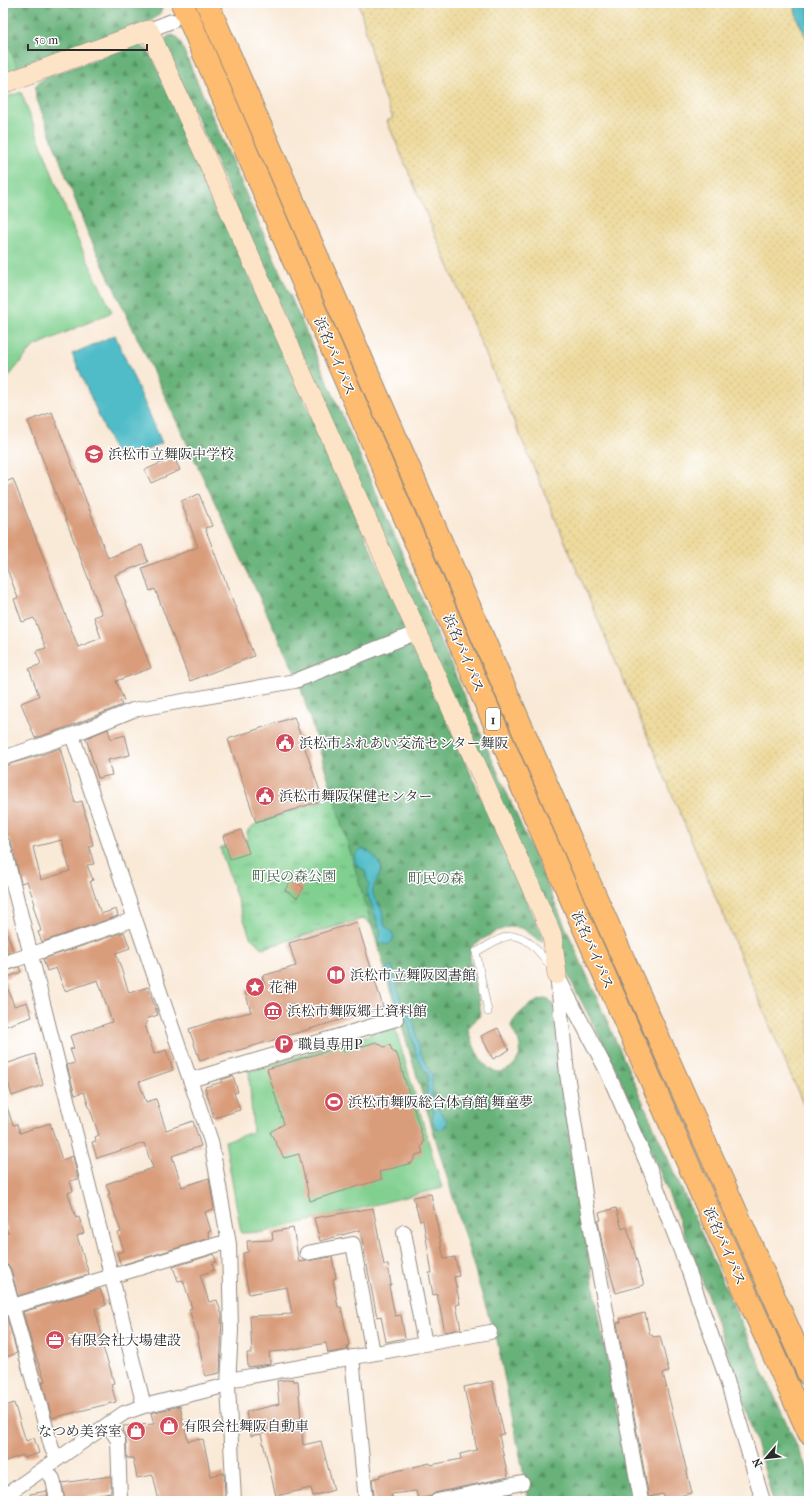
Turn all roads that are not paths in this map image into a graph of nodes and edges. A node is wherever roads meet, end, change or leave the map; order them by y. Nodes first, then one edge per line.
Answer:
1 (208, 3) edge
2 (177, 12) edge
3 (149, 30) junction
4 (3, 84) edge
5 (418, 632) junction
6 (72, 735) junction
7 (3, 758) edge
8 (3, 844) edge
9 (135, 919) junction
10 (31, 955) junction
11 (3, 964) edge
12 (557, 975) junction
13 (488, 1012) dead end
14 (396, 1019) dead end
15 (190, 1080) junction
16 (404, 1232) dead end
17 (229, 1244) junction
18 (307, 1253) dead end
19 (3, 1272) edge
20 (111, 1277) junction
21 (8, 1308) edge
22 (490, 1332) dead end
23 (425, 1344) junction
24 (373, 1353) junction
25 (352, 1357) junction
26 (809, 1375) edge
27 (228, 1383) junction
28 (144, 1406) junction
29 (108, 1425) junction
30 (809, 1433) edge
31 (58, 1459) junction
32 (45, 1468) junction
33 (522, 1483) dead end
34 (3, 1497) edge
35 (57, 1501) edge
36 (120, 1501) edge
37 (234, 1501) edge
38 (366, 1501) edge
39 (437, 1501) edge
40 (641, 1501) edge
41 (763, 1501) edge

1 - 26 highway, 浜名バイパス / 1
2 - 3 street
2 - 30 highway, 浜名バイパス / 1
3 - 4 street
3 - 5 street
5 - 6 street
5 - 12 street
6 - 7 street
6 - 9 street
8 - 10 street
9 - 10 street
9 - 15 street
10 - 11 street
10 - 20 street
12 - 13 lane
12 - 40 street
12 - 41 street
14 - 15 street
15 - 17 street
16 - 23 street
17 - 20 street
17 - 27 street
18 - 24 street
19 - 21 street
20 - 21 street
20 - 28 street
21 - 31 street
22 - 23 street
23 - 24 street
24 - 25 street
25 - 27 street
25 - 38 street
27 - 28 street
27 - 37 street
28 - 29 street
29 - 31 street
29 - 36 street
31 - 32 street
32 - 34 street
32 - 35 street
33 - 39 street

